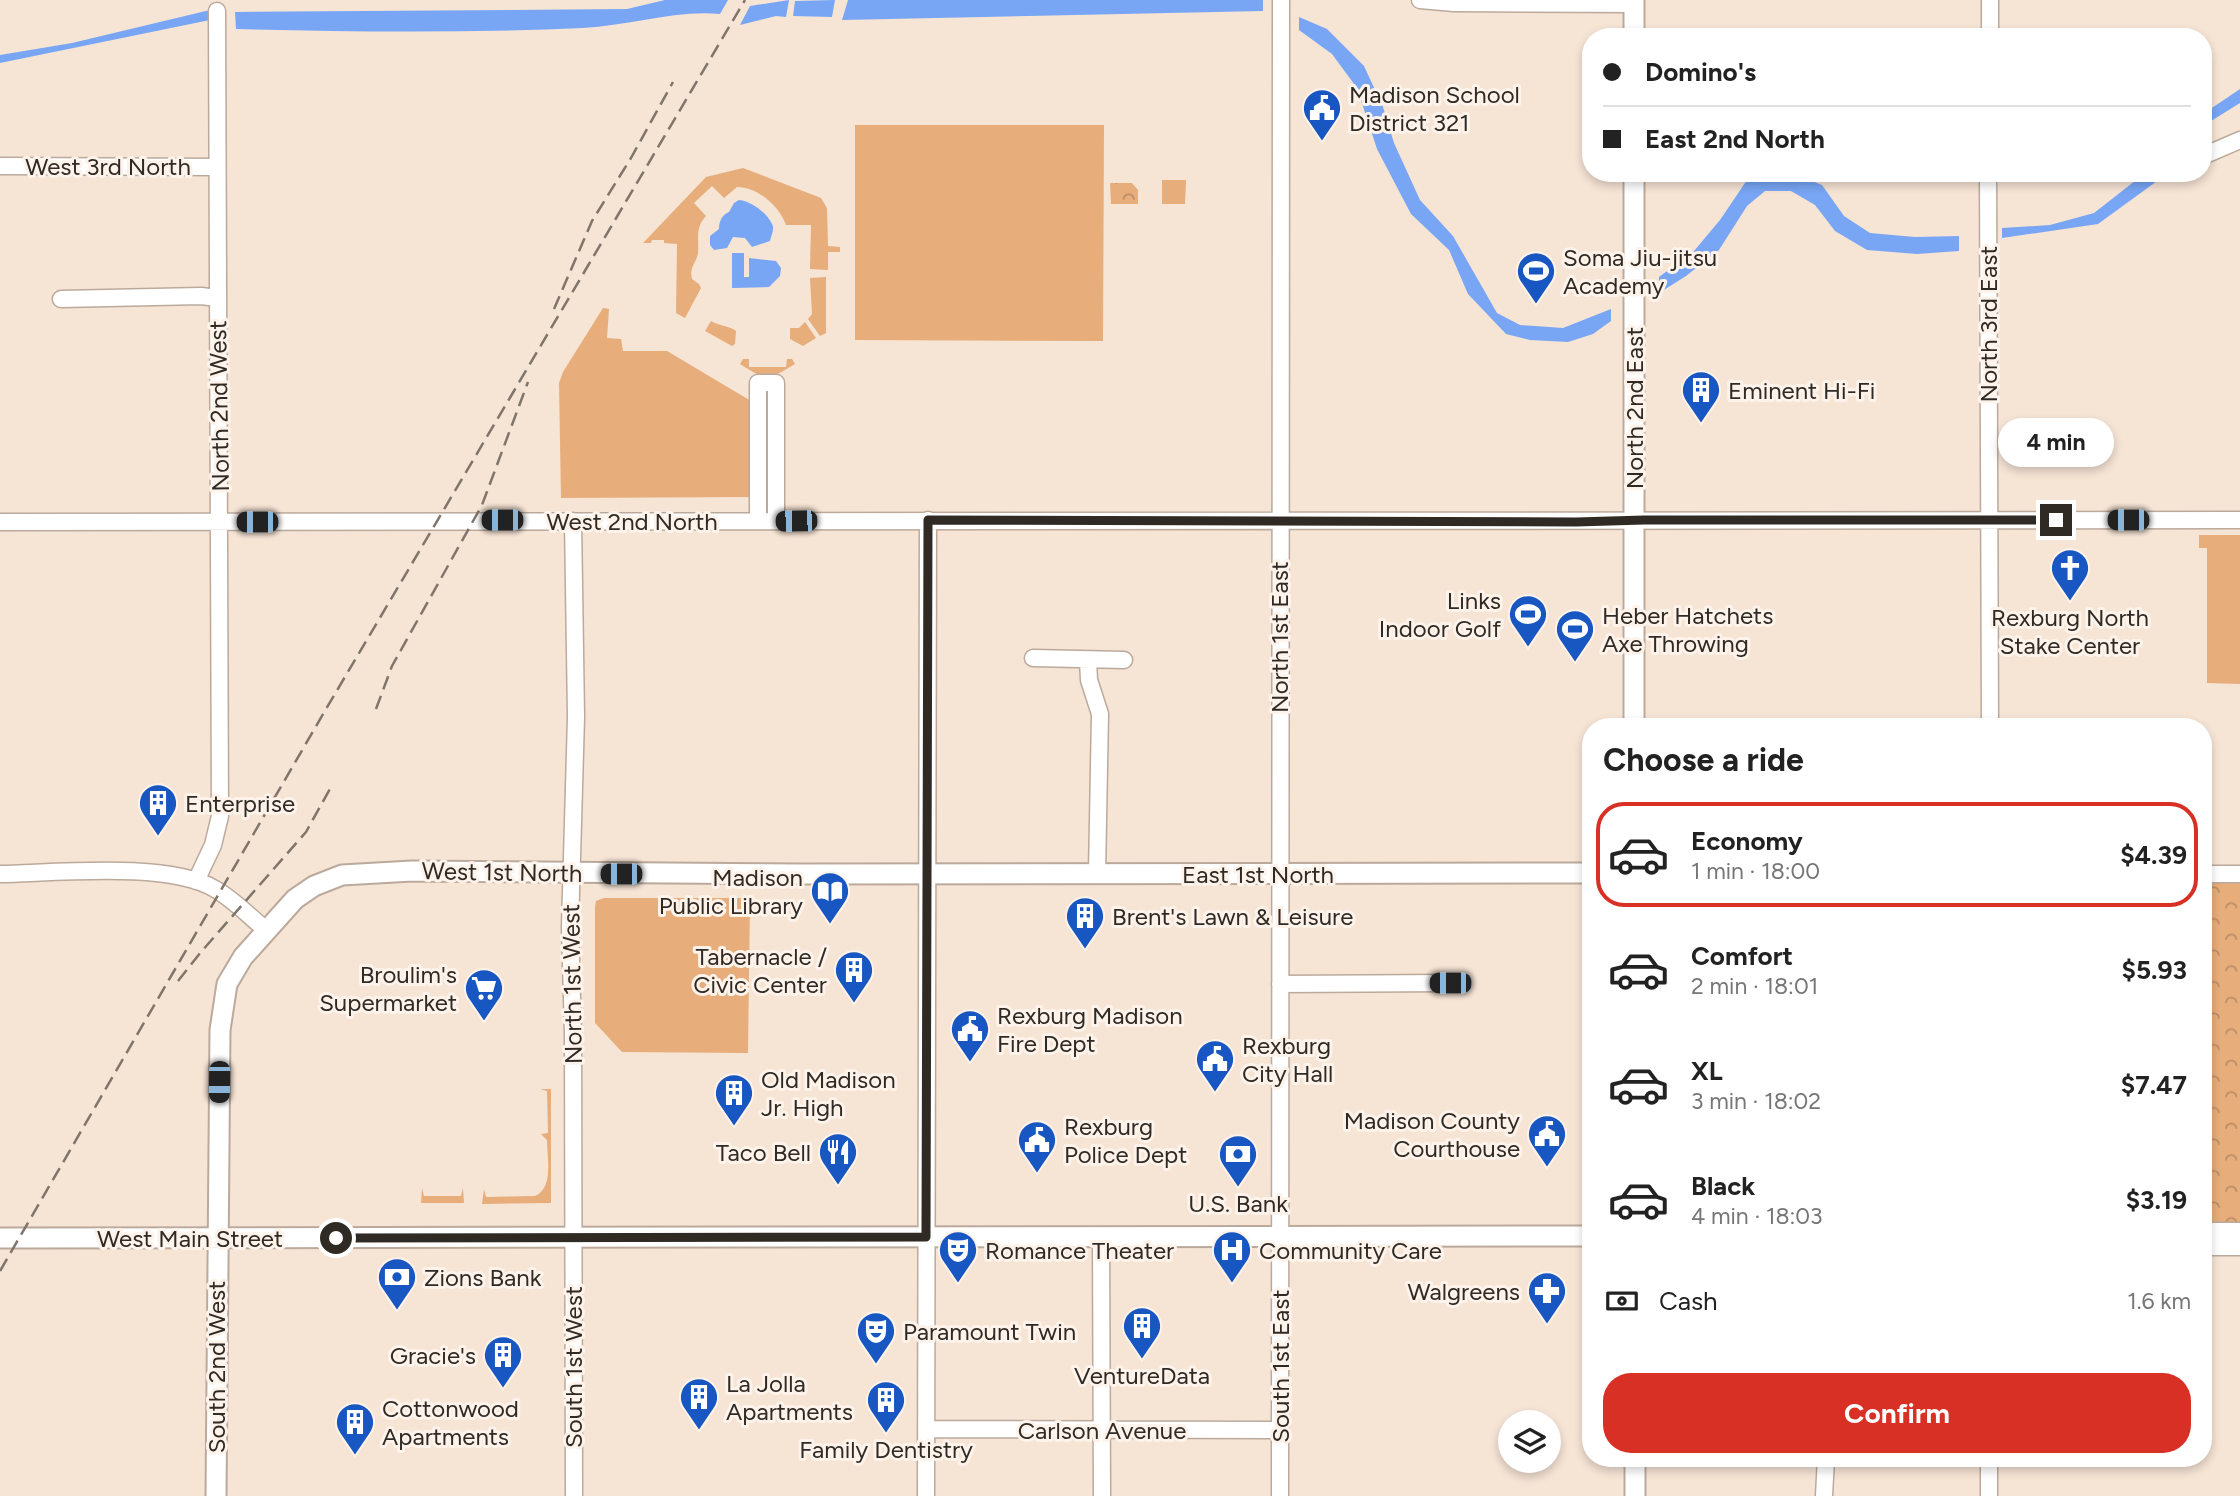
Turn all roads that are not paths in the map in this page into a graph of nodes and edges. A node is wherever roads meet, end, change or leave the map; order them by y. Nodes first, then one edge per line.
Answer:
1 (1281, 0) edge
2 (1420, 0) edge
3 (1990, 0) edge
4 (1634, 2) edge
5 (217, 11) dead end
6 (1634, 28) edge
7 (1990, 28) edge
8 (2240, 141) edge
9 (2212, 152) edge
10 (0, 166) edge
11 (217, 167) junction
12 (1634, 182) edge
13 (1988, 182) edge
14 (217, 298) junction
15 (61, 299) dead end
16 (928, 520) junction
17 (1279, 520) junction
18 (1634, 520) junction
19 (1989, 520) junction
20 (2240, 520) edge
21 (573, 521) junction
22 (758, 521) junction
23 (776, 521) junction
24 (0, 522) edge
25 (220, 522) junction
26 (1033, 658) dead end
27 (1124, 660) dead end
28 (1088, 661) junction
29 (1634, 718) edge
30 (1990, 718) edge
31 (1582, 873) edge
32 (0, 874) edge
33 (571, 874) junction
34 (1097, 874) junction
35 (1279, 874) junction
36 (2212, 874) edge
37 (2240, 874) edge
38 (926, 875) junction
39 (196, 881) junction
40 (266, 930) junction
41 (1450, 983) dead end
42 (1280, 984) junction
43 (2212, 1231) edge
44 (2240, 1231) edge
45 (1582, 1236) edge
46 (926, 1237) junction
47 (1101, 1237) junction
48 (1280, 1237) junction
49 (0, 1238) edge
50 (216, 1238) junction
51 (572, 1238) junction
52 (2212, 1247) edge
53 (2240, 1247) edge
54 (926, 1429) junction
55 (1279, 1430) junction
56 (1102, 1431) junction
57 (1635, 1467) edge
58 (1826, 1467) edge
59 (1989, 1467) edge
60 (216, 1496) edge
61 (573, 1496) edge
62 (926, 1496) edge
63 (1102, 1496) edge
64 (1280, 1496) edge
65 (1635, 1496) edge
66 (1824, 1496) edge
67 (1989, 1496) edge

1 - 17 street, North 1st East
2 - 4 street
3 - 7 street
4 - 6 main road
5 - 11 street, North 2nd West
8 - 9 street
10 - 11 street, West 3rd North
11 - 14 street, North 2nd West
12 - 18 main road, North 2nd East
13 - 19 street, North 3rd East
14 - 15 street
14 - 25 street, North 2nd West
16 - 17 street, West 2nd North
16 - 23 street, West 2nd North
16 - 38 street
17 - 18 street, West 2nd North
17 - 35 street, North 1st East
18 - 19 street, West 2nd North
18 - 29 main road, North 2nd East
19 - 20 street, West 2nd North
19 - 30 street, North 3rd East
21 - 22 street, West 2nd North
21 - 25 street, West 2nd North
21 - 33 street, North 1st West
22 - 23 street, West 2nd North
22 - 23 street
24 - 25 street, West 2nd North
25 - 39 street, North 2nd West
26 - 28 street
27 - 28 street
28 - 34 street
31 - 35 main road, East 1st North
32 - 39 street
33 - 38 main road, West 1st North
33 - 40 main road, West 1st North
33 - 51 street, North 1st West
34 - 35 main road, East 1st North
34 - 38 main road, East 1st North
35 - 42 street, North 1st East
36 - 37 street
38 - 46 street
39 - 40 street
40 - 50 main road, West 1st North
41 - 42 street
42 - 48 street, North 1st East
43 - 44 street
45 - 48 main road, West Main Street
46 - 47 main road, West Main Street
46 - 51 main road, West Main Street
46 - 54 street
47 - 48 main road, West Main Street
47 - 56 street
48 - 55 street, South 1st East
49 - 50 main road, West Main Street
50 - 51 main road, West Main Street
50 - 60 main road, South 2nd West
51 - 61 street, South 1st West
52 - 53 street
54 - 56 street, Carlson Avenue
54 - 62 street
55 - 56 street, Carlson Avenue
55 - 64 street, South 1st East
56 - 63 street
57 - 65 main road
58 - 66 street
59 - 67 street

